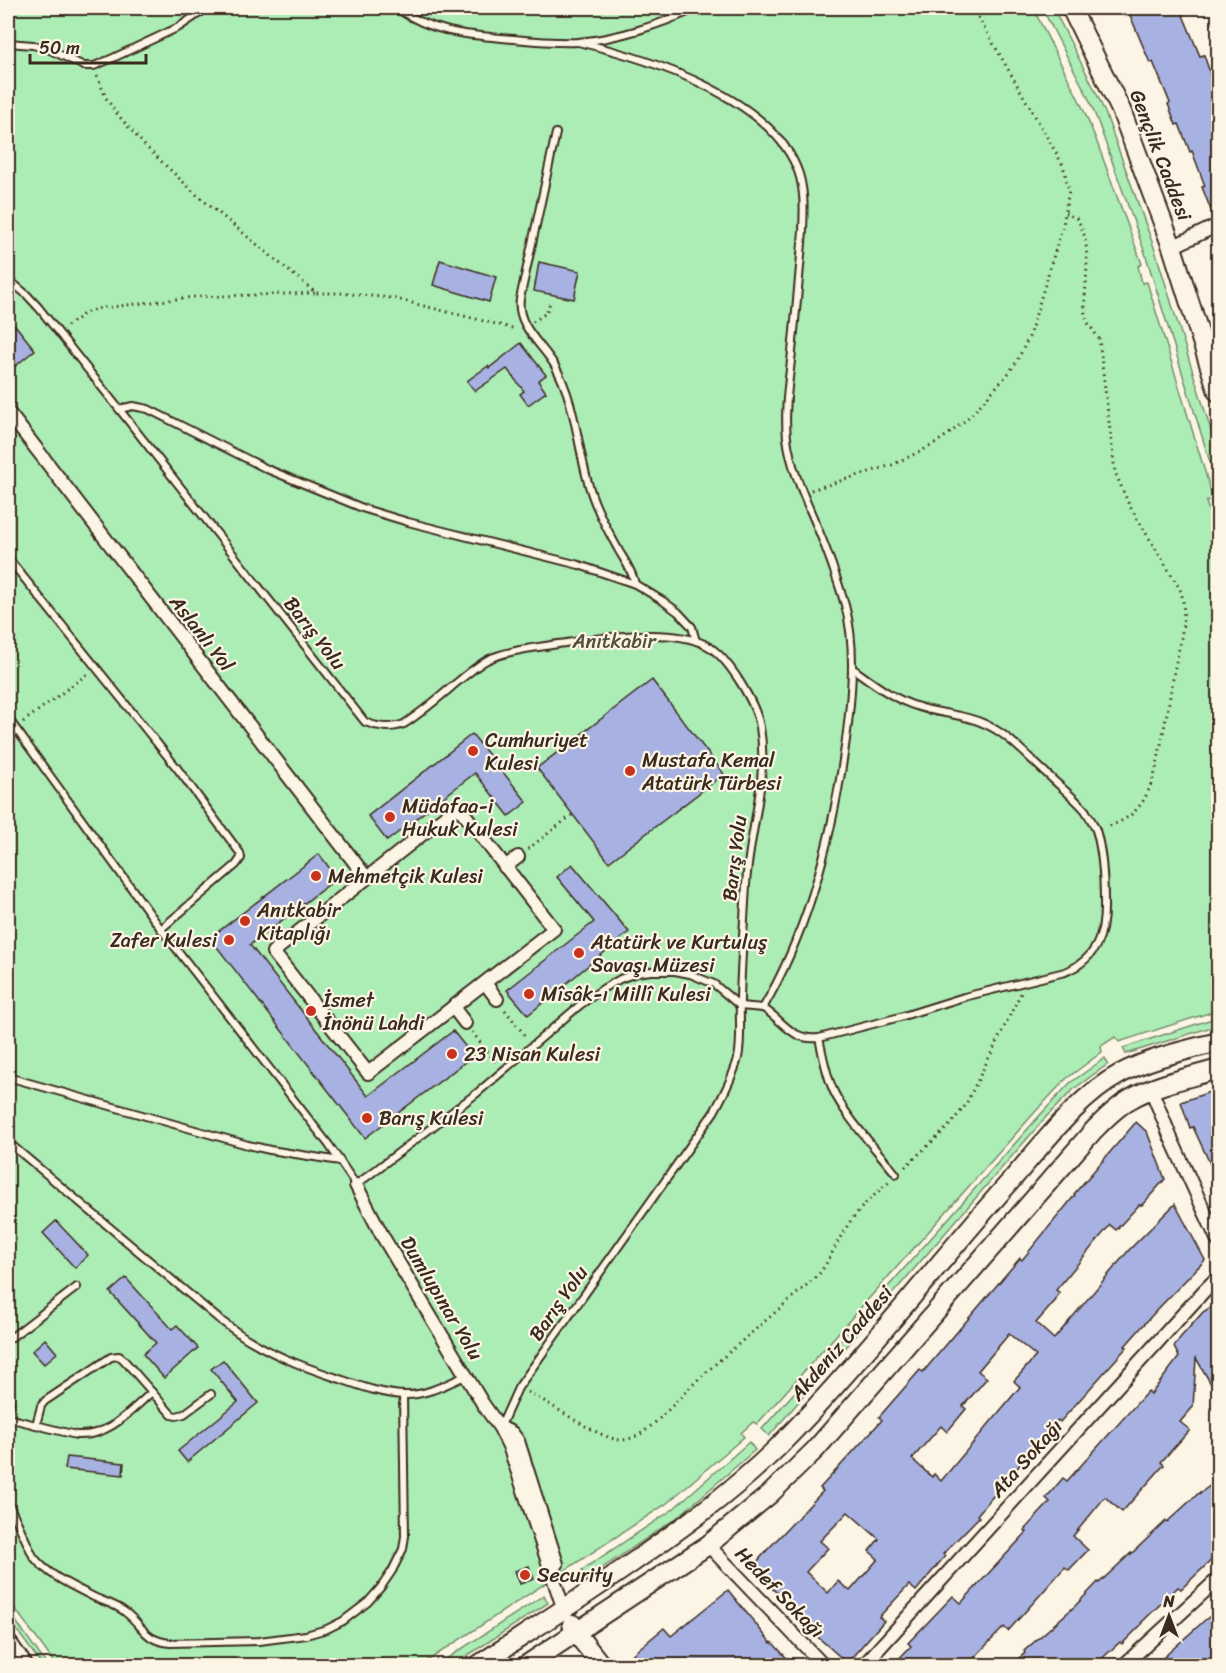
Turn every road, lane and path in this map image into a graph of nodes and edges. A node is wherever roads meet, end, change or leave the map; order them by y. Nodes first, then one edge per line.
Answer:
1 (207, 8) edge
2 (396, 8) edge
3 (697, 8) edge
4 (973, 8) edge
5 (1071, 8) edge
6 (578, 42) junction
7 (8, 43) edge
8 (94, 66) junction
9 (556, 133) dead end
10 (1065, 213) junction
11 (1218, 225) edge
12 (1172, 247) junction
13 (8, 279) edge
14 (316, 293) junction
15 (551, 300) dead end
16 (526, 327) junction
17 (58, 333) junction
18 (1218, 392) edge
19 (118, 409) junction
20 (8, 412) edge
21 (803, 493) junction
22 (8, 558) edge
23 (635, 584) junction
24 (696, 641) junction
25 (96, 668) junction
26 (852, 668) junction
27 (8, 718) edge
28 (15, 728) junction
29 (572, 815) dead end
30 (1096, 830) junction
31 (518, 857) joint
32 (506, 867) junction
33 (366, 877) junction
34 (161, 929) junction
35 (485, 983) junction
36 (1023, 983) junction
37 (497, 999) joint
38 (740, 1006) junction
39 (453, 1007) junction
40 (763, 1008) junction
41 (465, 1023) joint
42 (819, 1038) junction
43 (1218, 1041) edge
44 (532, 1045) junction
45 (1218, 1069) edge
46 (502, 1071) junction
47 (8, 1077) edge
48 (1151, 1089) junction
49 (8, 1142) edge
50 (340, 1161) junction
51 (897, 1174) junction
52 (356, 1185) junction
53 (1218, 1241) edge
54 (1218, 1278) edge
55 (77, 1287) dead end
56 (8, 1340) edge
57 (466, 1376) junction
58 (518, 1388) junction
59 (8, 1390) edge
60 (152, 1392) junction
61 (211, 1394) dead end
62 (403, 1395) junction
63 (8, 1416) edge
64 (36, 1425) junction
65 (501, 1428) junction
66 (8, 1502) edge
67 (708, 1545) junction
68 (1218, 1579) edge
69 (564, 1610) junction
70 (576, 1633) junction
71 (8, 1646) edge
72 (22, 1665) edge
73 (477, 1665) edge
74 (525, 1665) edge
75 (602, 1665) edge
76 (824, 1665) edge
77 (863, 1665) edge
78 (1123, 1665) edge

1 - 8 lane
2 - 6 lane
3 - 6 lane
4 - 10 path
5 - 12 main road, Gençlik Caddesi
6 - 21 lane
7 - 8 lane
8 - 14 path
9 - 16 lane
10 - 21 path
10 - 30 path
11 - 12 street
12 - 18 main road, Gençlik Caddesi
13 - 17 lane, Barış Yolu
14 - 16 path
14 - 17 path
15 - 16 path
16 - 23 lane
17 - 19 lane, Barış Yolu
19 - 23 lane
19 - 24 lane, Barış Yolu
20 - 33 street, Aslanlı Yol
21 - 26 lane
22 - 25 lane
23 - 24 lane
24 - 38 lane, Barış Yolu
25 - 28 path
25 - 34 lane
26 - 30 lane
26 - 40 lane
27 - 28 lane
28 - 34 lane
29 - 31 path
30 - 36 lane
31 - 32 street
32 - 33 street
32 - 35 street
33 - 39 street
34 - 50 lane
35 - 37 street
35 - 39 street
36 - 42 lane
36 - 51 path
37 - 44 path
38 - 40 lane
38 - 44 lane
38 - 58 lane, Barış Yolu
39 - 41 street
40 - 42 lane
41 - 46 path
42 - 51 lane
43 - 69 main road, Akdeniz Caddesi
44 - 46 lane
45 - 48 main road
46 - 52 lane
47 - 50 lane
48 - 53 street
48 - 67 main road
49 - 62 lane
50 - 52 lane
51 - 58 path
52 - 57 street, Dumlupınar Yolu
54 - 77 street, Ata Sokağı
55 - 56 lane
57 - 62 lane
57 - 65 street, Dumlupınar Yolu
58 - 65 lane, Barış Yolu
59 - 63 lane
60 - 61 lane
60 - 64 lane
60 - 64 lane
62 - 66 lane
63 - 64 lane
65 - 69 street, Dumlupınar Yolu
67 - 70 main road
67 - 76 street, Hedef Sokağı
68 - 78 street
69 - 70 main road
69 - 73 main road, Akdeniz Caddesi
70 - 74 main road
70 - 75 main road
71 - 72 main road

